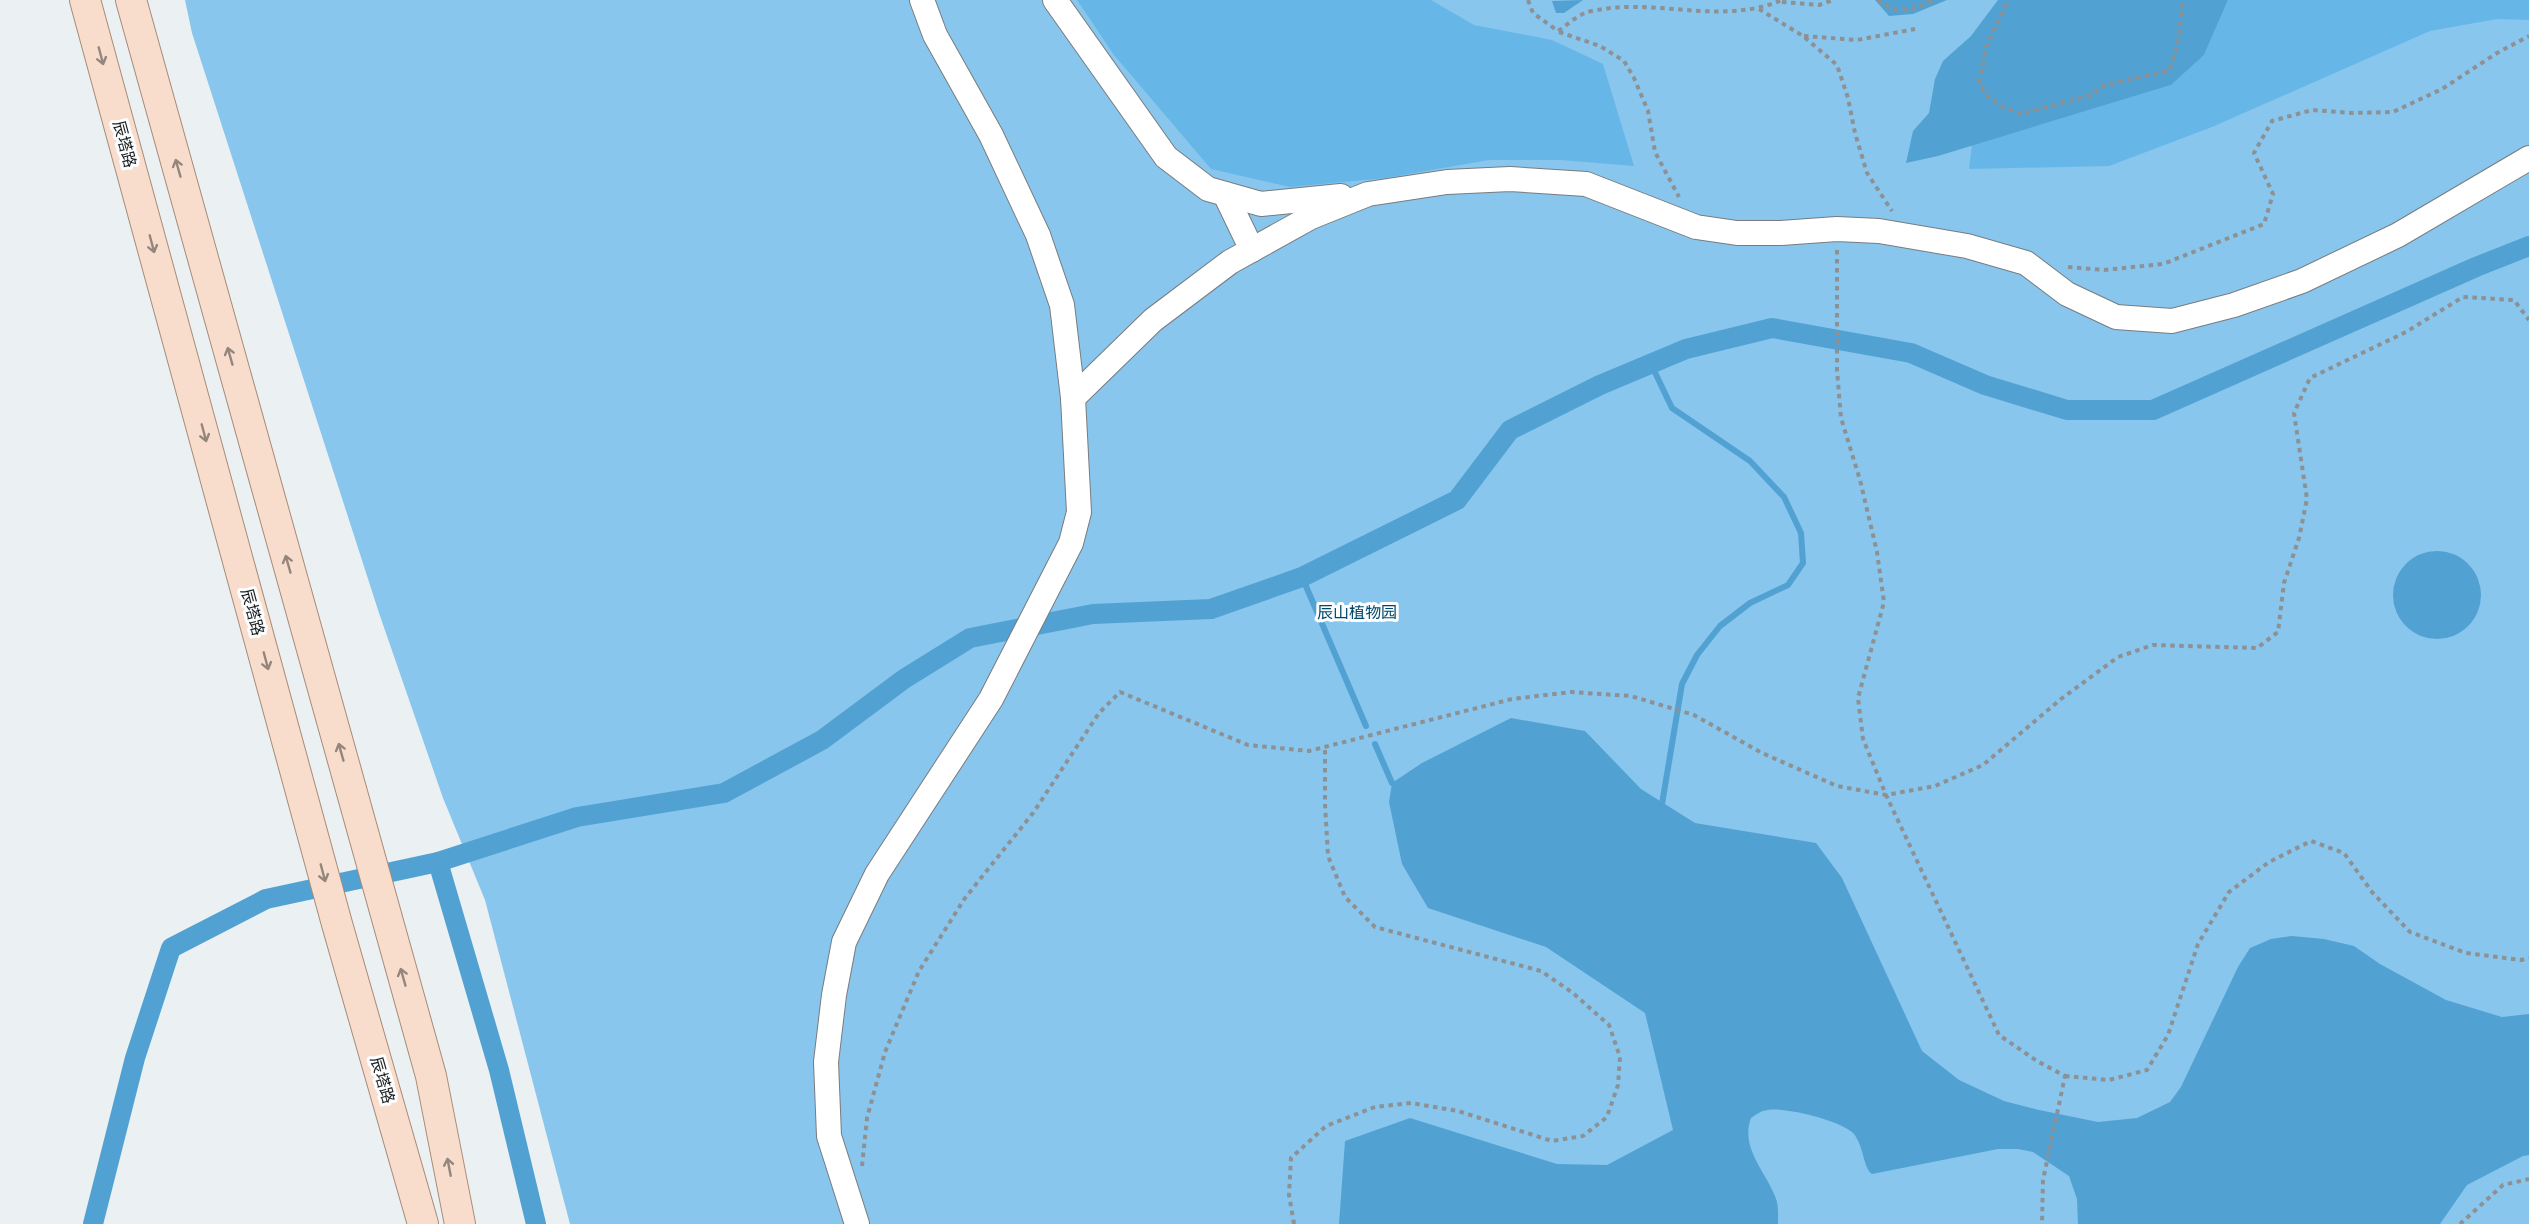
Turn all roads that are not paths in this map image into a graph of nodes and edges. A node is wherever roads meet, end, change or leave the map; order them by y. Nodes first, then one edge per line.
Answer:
1 (85, 0) edge
2 (131, 0) edge
3 (922, 0) edge
4 (1055, 0) edge
5 (2529, 158) edge
6 (1225, 194) junction
7 (1368, 194) junction
8 (1252, 250) junction
9 (1073, 398) junction
10 (423, 1224) edge
11 (460, 1224) edge
12 (857, 1224) edge

1 -> 10 main road, 辰塔路
11 -> 2 main road
3 - 9 lane
4 - 6 lane
5 - 7 lane
6 - 7 lane
6 - 8 lane
7 - 8 lane
8 - 9 lane
9 - 12 lane

